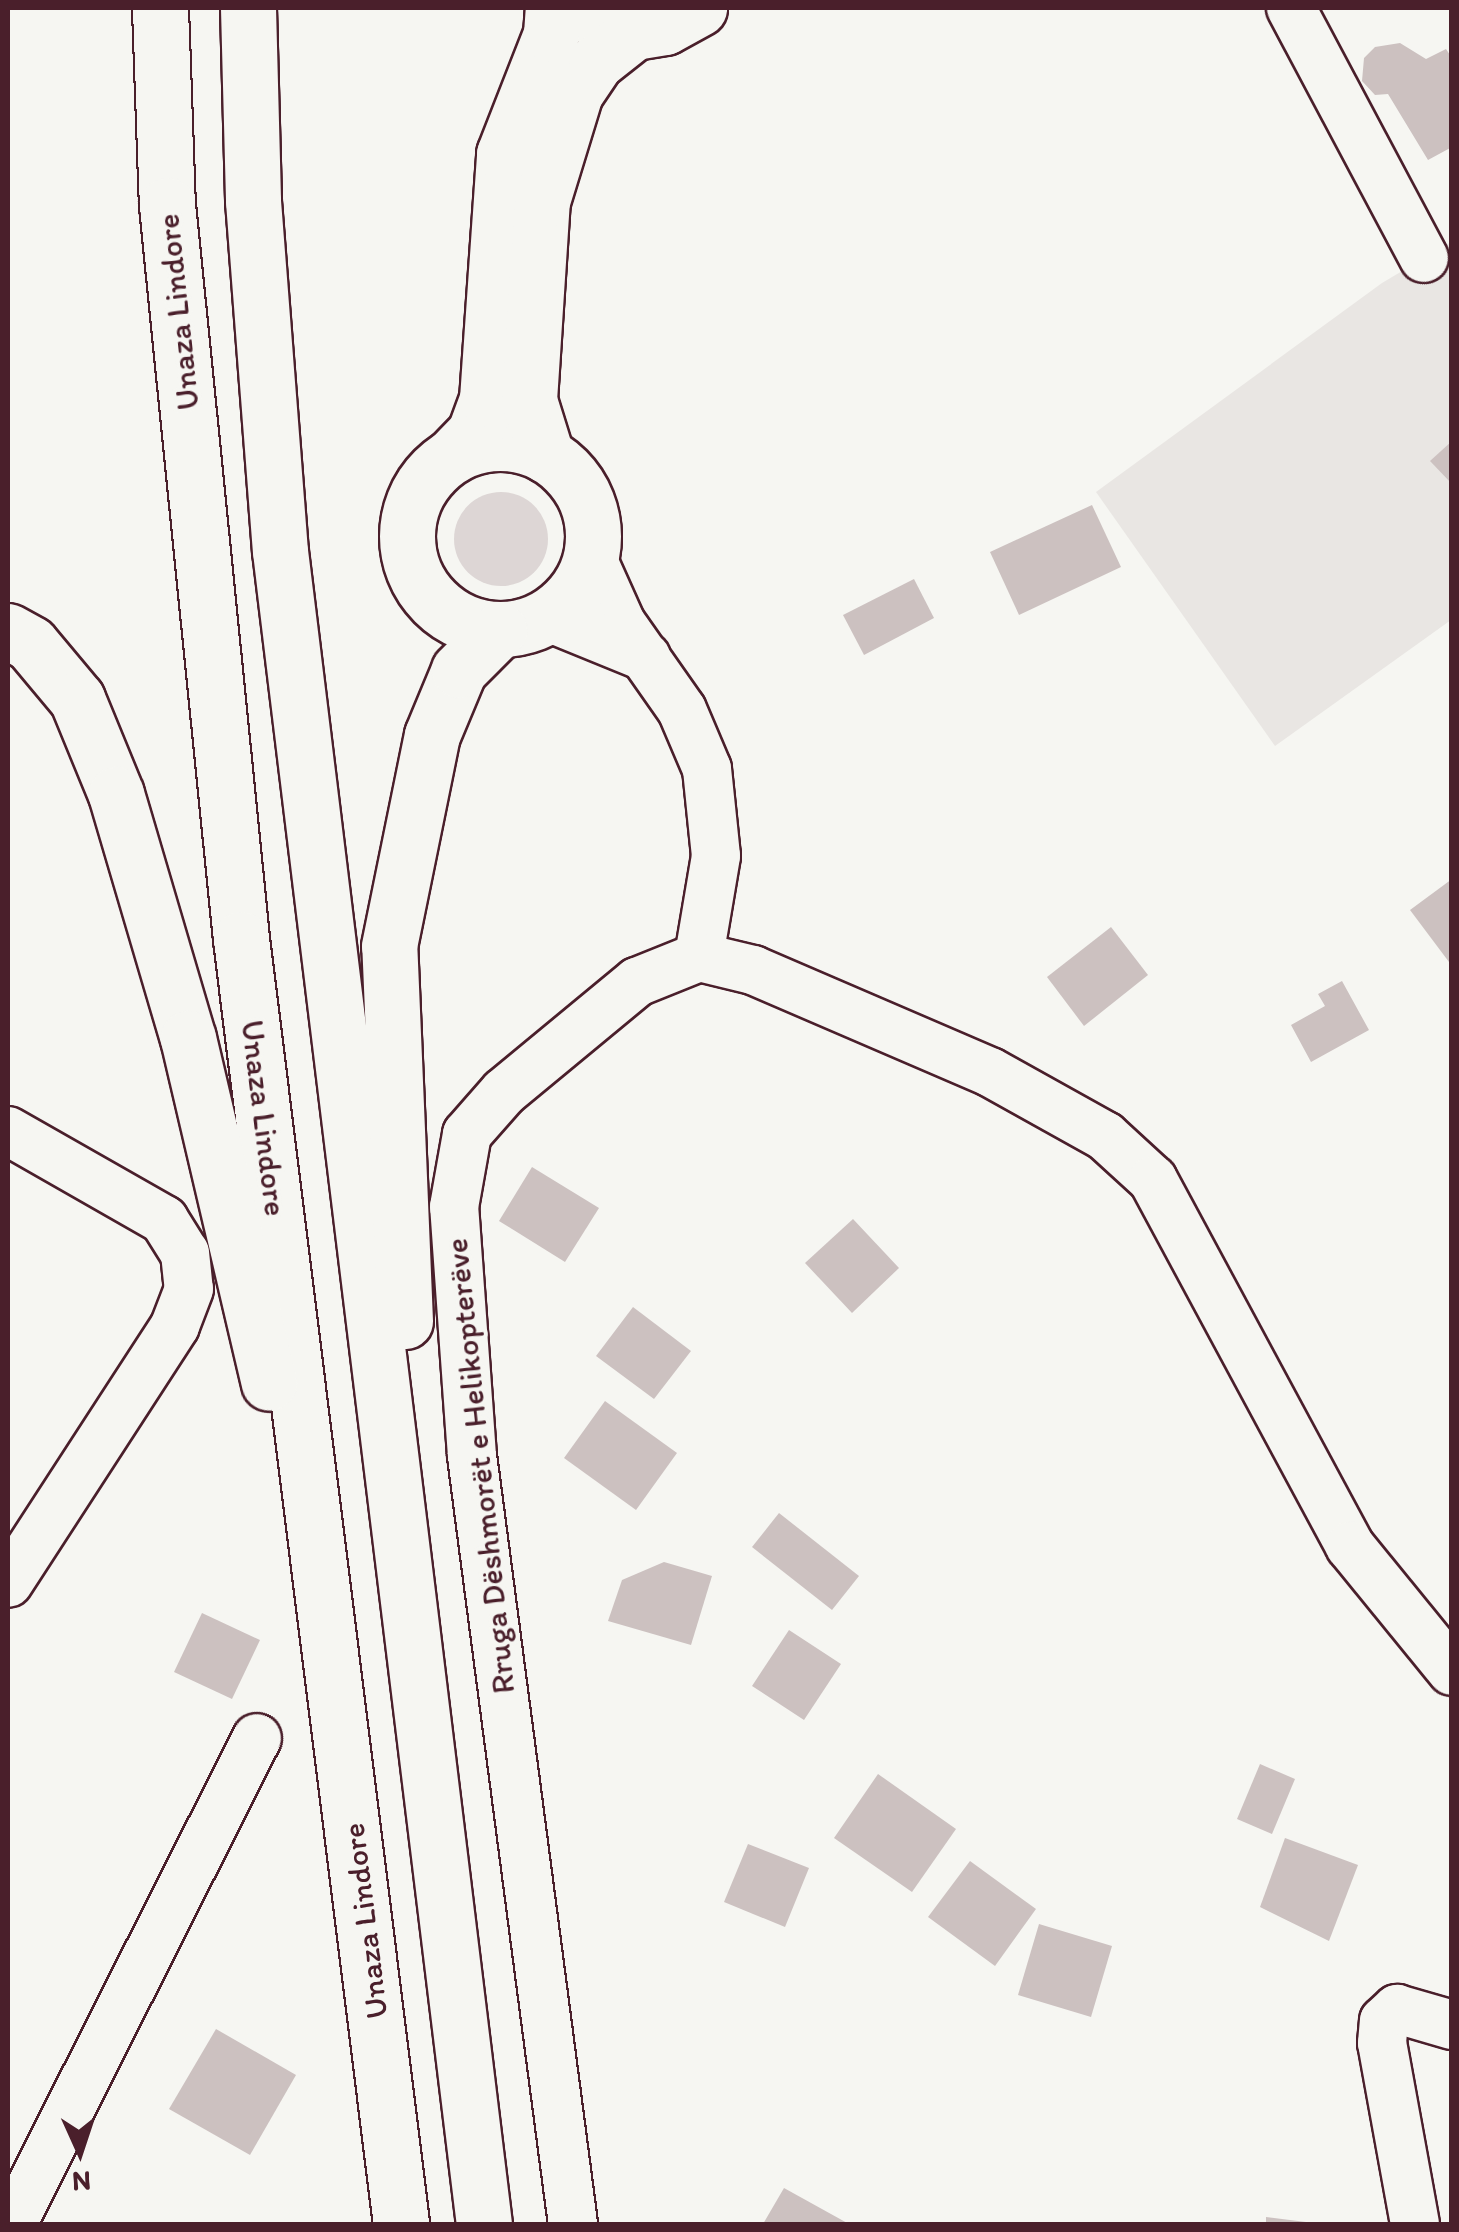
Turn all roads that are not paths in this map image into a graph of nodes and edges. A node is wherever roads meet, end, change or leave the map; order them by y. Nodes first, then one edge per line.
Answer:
1 (160, 8) edge
2 (248, 8) edge
3 (553, 8) edge
4 (570, 8) edge
5 (699, 8) edge
6 (1291, 8) edge
7 (634, 32) junction
8 (1424, 258) dead end
9 (453, 455) junction
10 (546, 455) junction
11 (591, 556) junction
12 (523, 623) junction
13 (8, 631) edge
14 (650, 660) junction
15 (699, 957) junction
16 (8, 1131) edge
17 (396, 1478) junction
18 (312, 1482) junction
19 (8, 1582) edge
20 (1452, 1671) edge
21 (257, 1738) dead end
22 (1452, 2026) edge
23 (12, 2224) edge
24 (401, 2224) edge
25 (484, 2224) edge
26 (573, 2224) edge
27 (1415, 2224) edge

1 - 18 main road, Unaza Lindore
2 - 17 main road
3 - 9 main road
4 - 7 main road
5 - 7 main road
6 - 8 street
7 - 10 main road
9 - 10 main road
9 - 12 main road
10 - 11 main road
11 - 12 main road
11 - 14 street
12 - 14 street
12 - 17 main road
13 - 18 main road
14 - 15 street
15 - 20 street
15 - 26 street, Rruga Dëshmorët e Helikopterëve
16 - 19 street
17 - 25 main road
18 - 24 main road, Unaza Lindore
21 - 23 street
22 - 27 street

